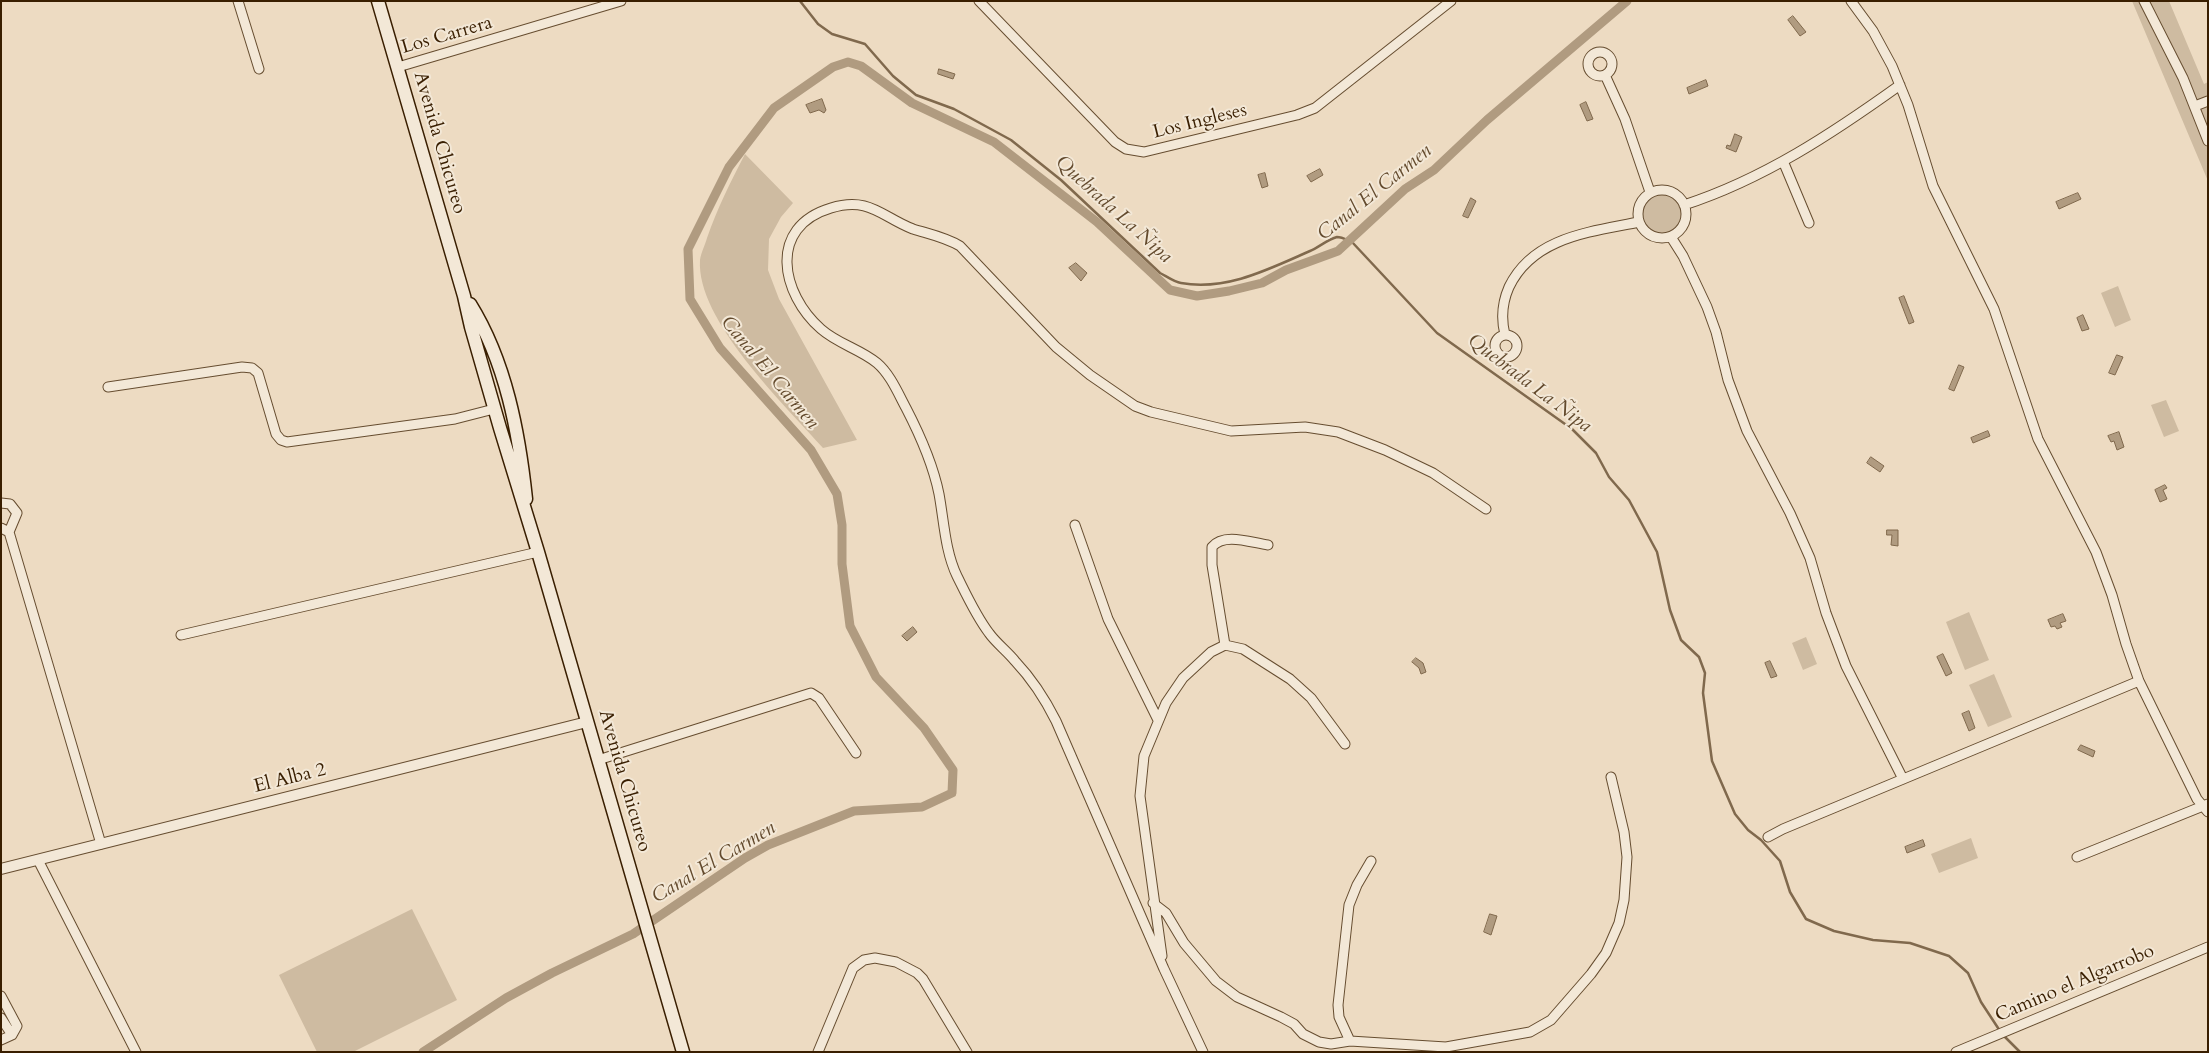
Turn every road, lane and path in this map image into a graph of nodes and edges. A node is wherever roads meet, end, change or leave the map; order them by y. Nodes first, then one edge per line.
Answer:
1 (238, 1) edge
2 (378, 1) edge
3 (621, 1) edge
4 (979, 1) edge
5 (1451, 1) edge
6 (1851, 1) edge
7 (2144, 1) edge
8 (398, 67) junction
9 (259, 70) dead end
10 (1605, 75) dead end
11 (1900, 85) junction
12 (2208, 101) edge
13 (2195, 106) junction
14 (2208, 141) edge
15 (1783, 161) junction
16 (1650, 192) junction
17 (1684, 205) junction
18 (1638, 222) junction
19 (1809, 223) dead end
20 (1670, 237) junction
21 (464, 296) junction
22 (1505, 336) dead end
23 (108, 387) dead end
24 (494, 409) junction
25 (1, 503) edge
26 (1486, 509) dead end
27 (529, 521) junction
28 (1075, 525) dead end
29 (5, 530) edge
30 (1268, 545) dead end
31 (538, 552) junction
32 (181, 635) dead end
33 (1225, 645) junction
34 (2140, 681) junction
35 (1158, 720) junction
36 (587, 722) junction
37 (1345, 744) dead end
38 (856, 753) dead end
39 (598, 760) junction
40 (1611, 777) dead end
41 (1903, 779) junction
42 (2206, 807) edge
43 (1768, 838) dead end
44 (101, 844) junction
45 (2077, 857) dead end
46 (38, 860) junction
47 (1371, 861) dead end
48 (1, 869) edge
49 (1153, 903) junction
50 (2208, 947) edge
51 (1164, 969) junction
52 (1, 996) edge
53 (1, 1018) edge
54 (12, 1035) junction
55 (1, 1040) edge
56 (1350, 1041) junction
57 (136, 1052) edge
58 (683, 1052) edge
59 (818, 1052) edge
60 (967, 1052) edge
61 (1203, 1052) edge
62 (1956, 1052) edge

1 - 9 street
2 - 8 main road, Avenida Chicureo
3 - 8 street, Los Carrera
4 - 5 street, Los Ingleses
6 - 11 street
7 - 13 street
8 - 21 main road, Avenida Chicureo
10 - 16 street
11 - 15 street
11 - 34 street
12 - 13 street
13 - 14 street
15 - 17 street
15 - 19 street
16 - 17 street
16 - 18 street
17 - 20 street
18 - 20 street
18 - 22 street
20 - 41 street
21 - 24 main road, Avenida Chicureo
21 - 27 main road, Avenida Chicureo
23 - 24 street
24 - 27 main road, Avenida Chicureo
25 - 29 street
26 - 51 street
27 - 31 main road, Avenida Chicureo
28 - 35 street
29 - 44 street
30 - 33 street
31 - 32 street
31 - 36 main road, Avenida Chicureo
33 - 35 street
33 - 37 street
34 - 41 street
34 - 42 street
35 - 49 street
36 - 39 main road, Avenida Chicureo
36 - 44 street, El Alba 2
38 - 39 street
39 - 58 main road, Avenida Chicureo
40 - 56 street
41 - 43 street
42 - 45 street
44 - 46 street, El Alba 2
46 - 48 street, El Alba 2
46 - 57 street
47 - 56 street
49 - 51 street
49 - 56 street
50 - 62 street, Camino el Algarrobo
51 - 61 street
52 - 54 street
53 - 54 street
54 - 55 street
59 - 60 street

